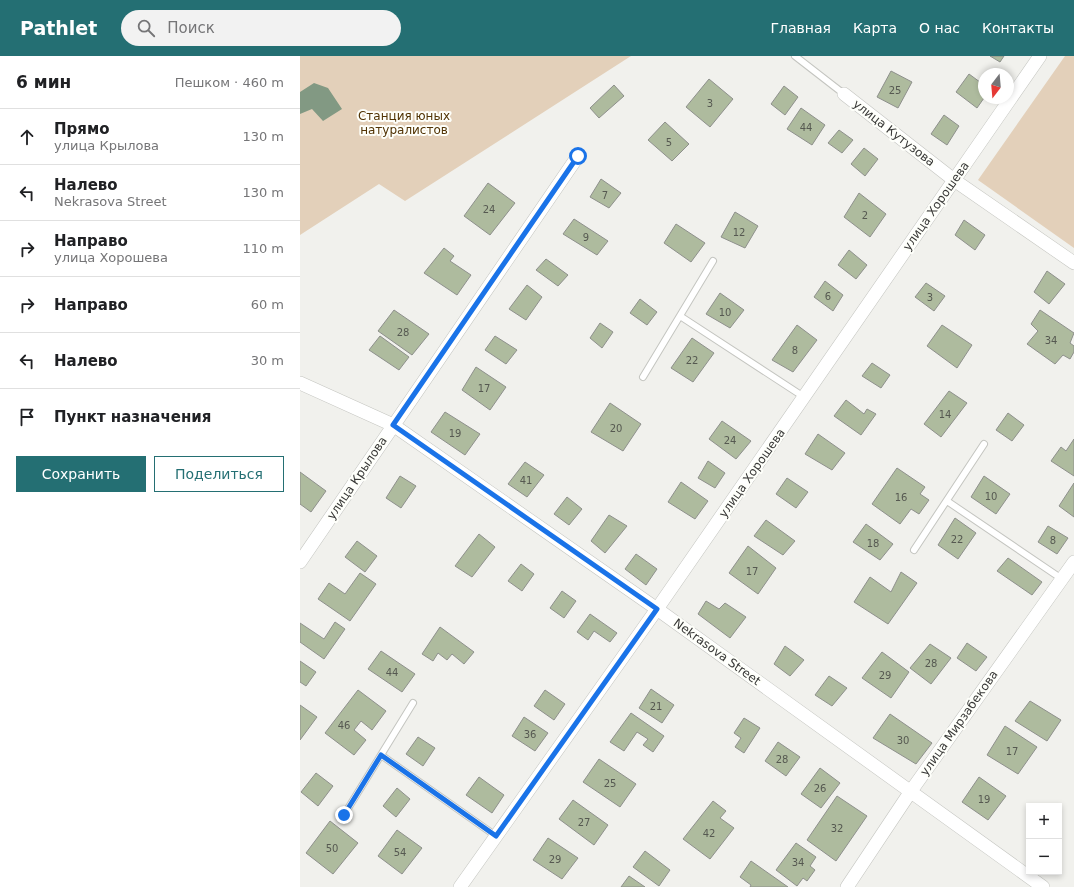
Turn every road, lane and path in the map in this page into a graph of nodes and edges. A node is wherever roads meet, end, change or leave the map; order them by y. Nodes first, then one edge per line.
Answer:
1 (795, 56) edge
2 (1040, 56) edge
3 (844, 94) joint
4 (578, 156) dead end
5 (954, 180) junction
6 (713, 261) dead end
7 (1074, 262) edge
8 (680, 316) junction
9 (643, 377) dead end
10 (300, 383) edge
11 (804, 397) junction
12 (393, 425) junction
13 (984, 444) dead end
14 (947, 500) junction
15 (914, 550) dead end
16 (300, 562) edge
17 (1074, 562) edge
18 (1062, 579) junction
19 (657, 609) junction
20 (413, 703) dead end
21 (381, 755) junction
22 (911, 791) junction
23 (344, 815) dead end
24 (496, 836) junction
25 (460, 887) edge
26 (847, 887) edge
27 (1044, 887) edge

1 - 3 lane, улица Кутузова
2 - 5 street, улица Хорошева
3 - 5 street, улица Кутузова
4 - 12 street, улица Крылова
5 - 7 street, улица Кутузова
5 - 11 street, улица Хорошева
6 - 8 lane
8 - 9 lane
8 - 11 lane
10 - 12 street, Nekrasova Street
11 - 19 street, улица Хорошева
12 - 16 street, улица Крылова
12 - 19 street, Nekrasova Street
13 - 14 lane
14 - 15 lane
14 - 18 lane
17 - 18 street, улица Мирзабекова
18 - 22 street, улица Мирзабекова
19 - 22 street, Nekrasova Street
19 - 24 street, улица Хорошева
20 - 21 lane
21 - 23 lane
21 - 24 lane
22 - 26 street, улица Мирзабекова
22 - 27 street, Nekrasova Street
24 - 25 street, улица Хорошева

